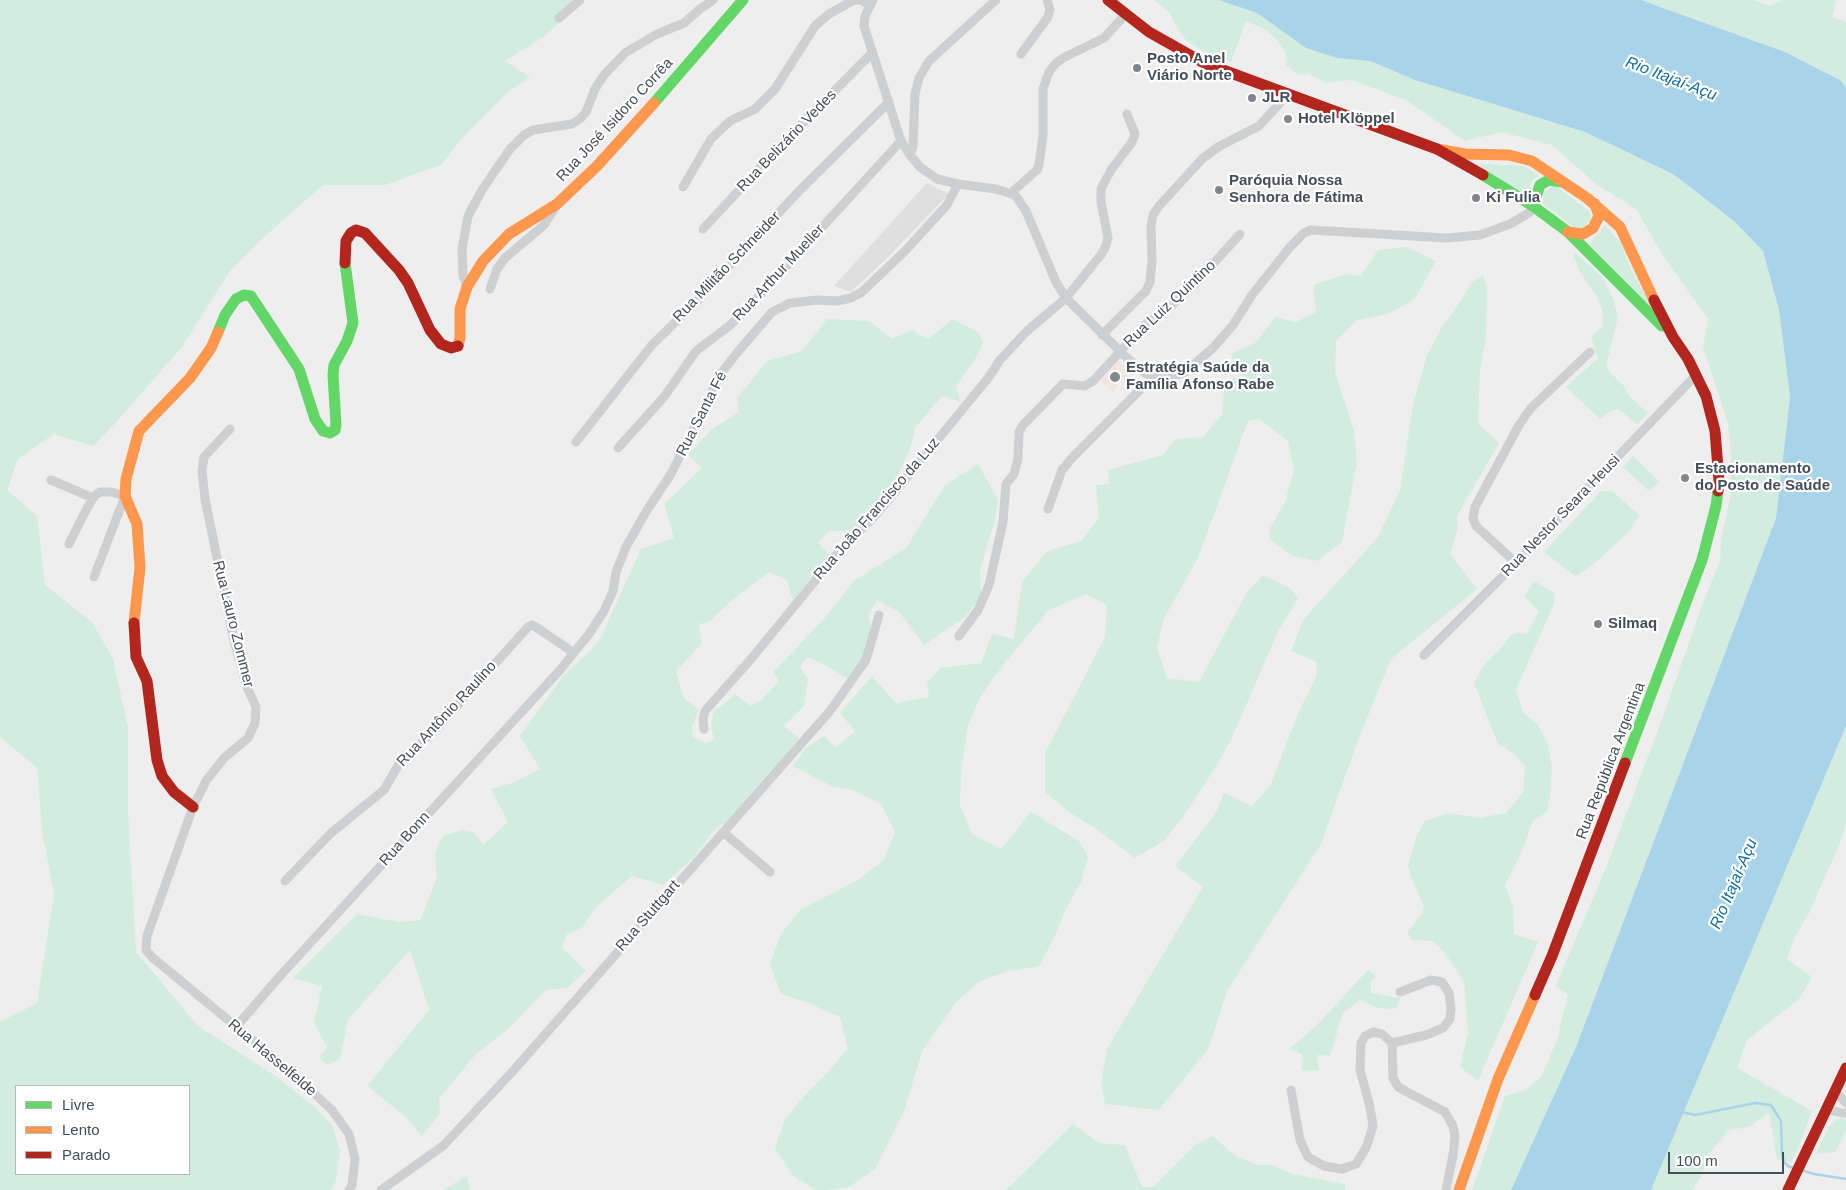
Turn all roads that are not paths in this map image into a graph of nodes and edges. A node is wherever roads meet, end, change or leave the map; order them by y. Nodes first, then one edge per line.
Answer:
1 (580, 0) edge
2 (713, 0) edge
3 (743, 0) edge
4 (996, 0) edge
5 (1047, 0) edge
6 (1108, 1) edge
7 (871, 2) edge
8 (1125, 15) junction
9 (559, 18) dead end
10 (872, 53) junction
11 (1021, 54) dead end
12 (1284, 93) junction
13 (889, 102) junction
14 (1127, 114) dead end
15 (901, 141) junction
16 (1437, 149) junction
17 (910, 154) junction
18 (1567, 183) junction
19 (958, 184) junction
20 (683, 187) dead end
21 (1011, 193) junction
22 (557, 204) junction
23 (1595, 204) junction
24 (1534, 206) junction
25 (702, 230) dead end
26 (1568, 232) junction
27 (1240, 234) dead end
28 (467, 287) junction
29 (490, 289) dead end
30 (1066, 298) junction
31 (1102, 334) junction
32 (1673, 337) junction
33 (1120, 351) junction
34 (1590, 352) dead end
35 (1696, 375) junction
36 (1153, 377) junction
37 (230, 429) dead end
38 (576, 442) dead end
39 (618, 448) dead end
40 (52, 480) dead end
41 (125, 496) junction
42 (93, 498) junction
43 (1048, 509) dead end
44 (68, 544) dead end
45 (1516, 563) junction
46 (94, 577) dead end
47 (879, 615) dead end
48 (959, 636) dead end
49 (574, 653) junction
50 (1424, 656) dead end
51 (704, 729) dead end
52 (193, 807) junction
53 (723, 832) junction
54 (770, 872) dead end
55 (284, 881) dead end
56 (146, 950) joint
57 (1400, 992) dead end
58 (236, 1027) junction
59 (1392, 1042) junction
60 (1846, 1068) edge
61 (1291, 1090) dead end
62 (1835, 1091) junction
63 (1846, 1103) edge
64 (1826, 1110) junction
65 (1846, 1113) edge
66 (349, 1190) edge
67 (381, 1190) edge
68 (1446, 1190) edge
69 (1460, 1190) edge
70 (1788, 1190) edge

1 - 9 street
2 - 28 street
3 - 22 main road, Rua José Isidoro Corrêa
4 - 17 street
5 - 11 street
6 - 8 main road, Rua República Argentina
7 - 10 street
7 - 20 street
8 - 12 main road, Rua República Argentina
8 - 21 street
10 - 13 street
10 - 25 street, Rua Belizário Vedes
12 - 16 main road, Rua República Argentina
12 - 31 street
13 - 15 street
13 - 38 street, Rua Militão Schneider
14 - 30 street, Rua João Francisco da Luz
15 - 17 street
15 - 39 street, Rua Arthur Mueller
16 - 18 main road, Rua República Argentina
16 - 24 main road, Rua República Argentina
17 - 19 street
18 - 23 main road, Rua República Argentina
18 - 24 main road
19 - 21 street
19 - 49 street, Rua Santa Fé
21 - 30 street
22 - 28 main road, Rua José Isidoro Corrêa
22 - 29 street
23 - 26 main road
23 - 32 main road, Rua República Argentina
24 - 26 main road, Rua República Argentina
24 - 36 street
26 - 32 main road, Rua República Argentina
27 - 33 street, Rua Luiz Quintino
28 - 41 main road, Rua José Isidoro Corrêa
30 - 31 street
30 - 51 street, Rua João Francisco da Luz
31 - 33 street
32 - 35 main road, Rua República Argentina
33 - 36 street
33 - 48 street, Rua Luiz Quintino
34 - 45 street
35 - 45 street, Rua Nestor Seara Heusi
35 - 69 main road, Rua República Argentina
36 - 43 street
37 - 52 street, Rua Lauro Zommer
40 - 42 street
41 - 42 street
41 - 46 street
41 - 52 main road, Rua José Isidoro Corrêa
42 - 44 street
45 - 50 street, Rua Nestor Seara Heusi
47 - 53 street, Rua Stuttgart
49 - 55 street, Rua Antônio Raulino
49 - 58 street, Rua Bonn
52 - 56 street, Rua Lauro Zommer
53 - 54 street
53 - 67 street, Rua Stuttgart
56 - 58 street, Rua Hasselfelde
57 - 59 street
58 - 66 street, Rua Hasselfelde
59 - 61 street
59 - 68 street
60 - 62 main road
62 - 63 street
62 - 64 main road
64 - 65 street
64 - 70 main road

